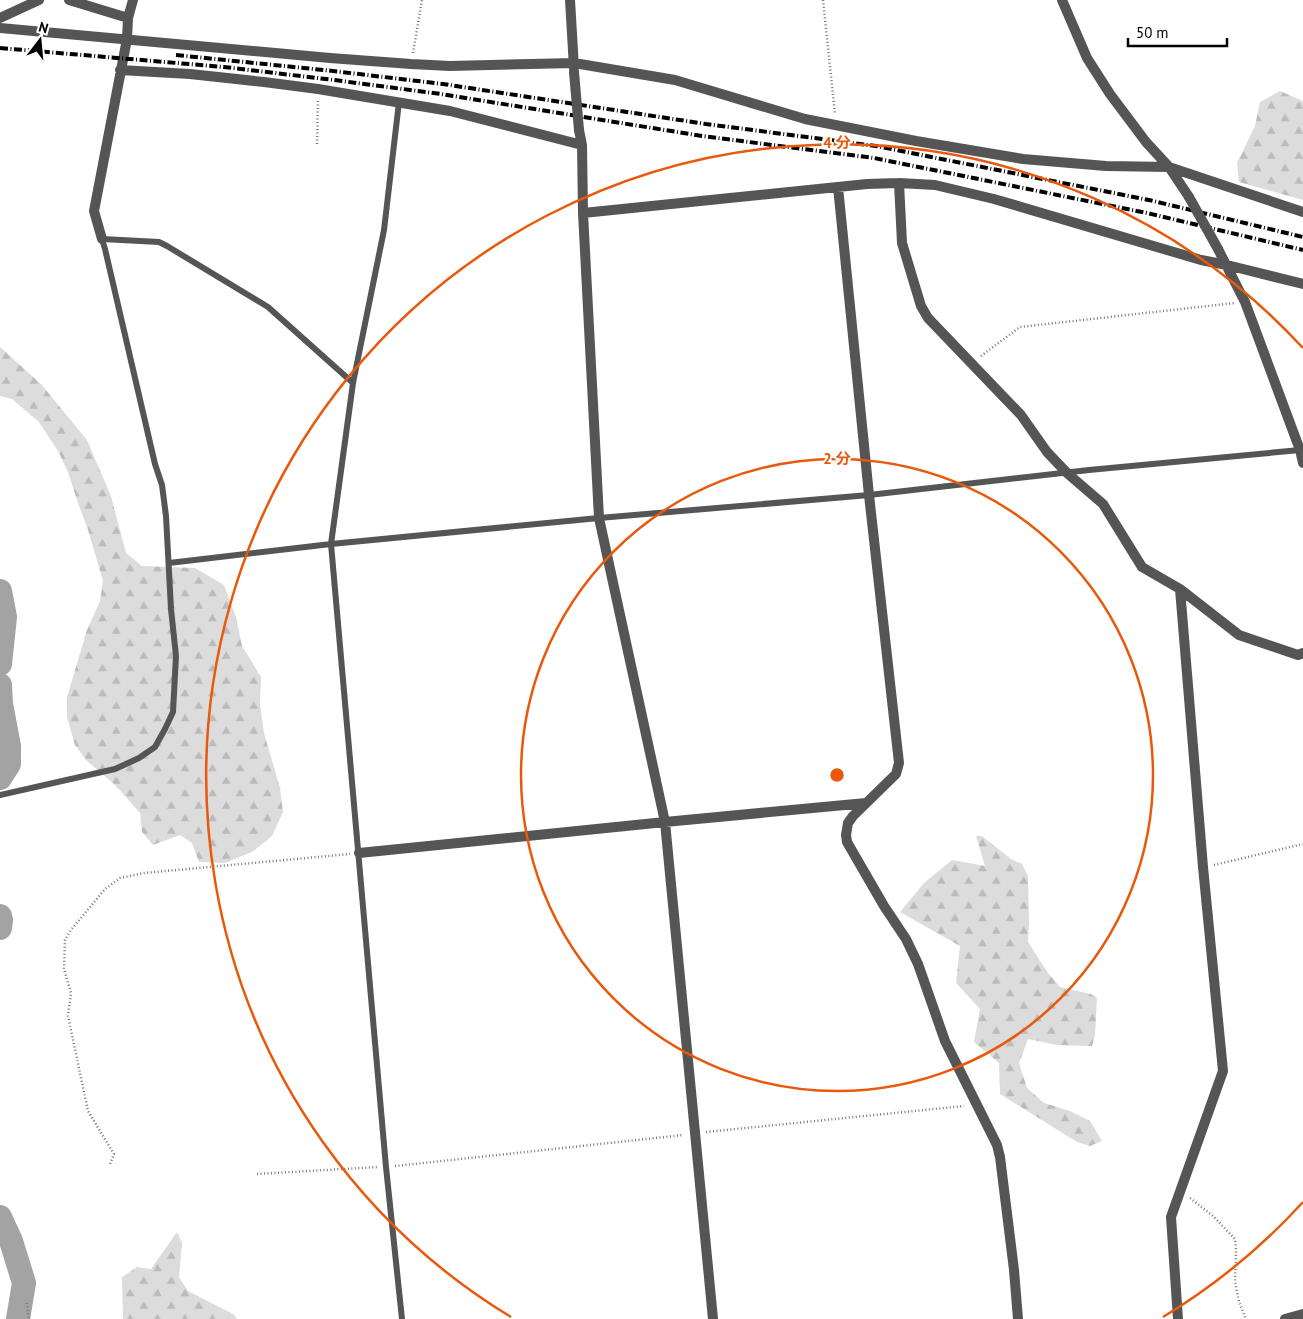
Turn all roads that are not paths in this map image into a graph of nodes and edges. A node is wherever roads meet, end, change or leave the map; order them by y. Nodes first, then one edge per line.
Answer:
1 (39, 0) edge
2 (69, 0) edge
3 (133, 0) edge
4 (570, 0) edge
5 (1062, 0) edge
6 (0, 18) edge
7 (128, 18) junction
8 (0, 28) edge
9 (127, 39) junction
10 (574, 67) junction
11 (120, 70) junction
12 (398, 102) junction
13 (582, 145) junction
14 (1169, 168) junction
15 (899, 183) junction
16 (838, 187) junction
17 (1303, 212) edge
18 (583, 213) junction
19 (102, 239) junction
20 (1227, 265) junction
21 (1303, 284) edge
22 (353, 383) junction
23 (1300, 450) junction
24 (1303, 463) edge
25 (1067, 473) junction
26 (869, 495) junction
27 (599, 518) junction
28 (331, 544) junction
29 (169, 563) junction
30 (1180, 588) junction
31 (1303, 653) edge
32 (0, 795) edge
33 (866, 803) junction
34 (665, 822) junction
35 (359, 853) junction
36 (1303, 1314) edge
37 (402, 1319) edge
38 (713, 1319) edge
39 (1018, 1319) edge
40 (1178, 1319) edge
41 (1285, 1319) edge

1 - 6 street
2 - 7 street
3 - 7 street
4 - 10 street
5 - 14 street
7 - 9 street
8 - 9 street
9 - 10 street
9 - 11 street
10 - 13 street, bridge
10 - 14 street
11 - 12 street
11 - 19 street
12 - 13 street
12 - 22 lane
13 - 18 street
14 - 17 street
14 - 20 street, bridge
15 - 16 street
15 - 20 street
15 - 25 street
16 - 18 street
16 - 26 street
18 - 27 street
19 - 22 lane
19 - 29 lane
20 - 21 street
20 - 23 street
22 - 28 lane
23 - 24 street
23 - 25 lane
25 - 26 lane
25 - 30 street
26 - 27 lane
26 - 33 street
27 - 28 lane
27 - 34 street
28 - 29 lane
28 - 35 lane
29 - 32 lane
30 - 31 street
30 - 40 street
33 - 34 street
33 - 39 street
34 - 35 street
34 - 38 street
35 - 37 lane
36 - 41 street

